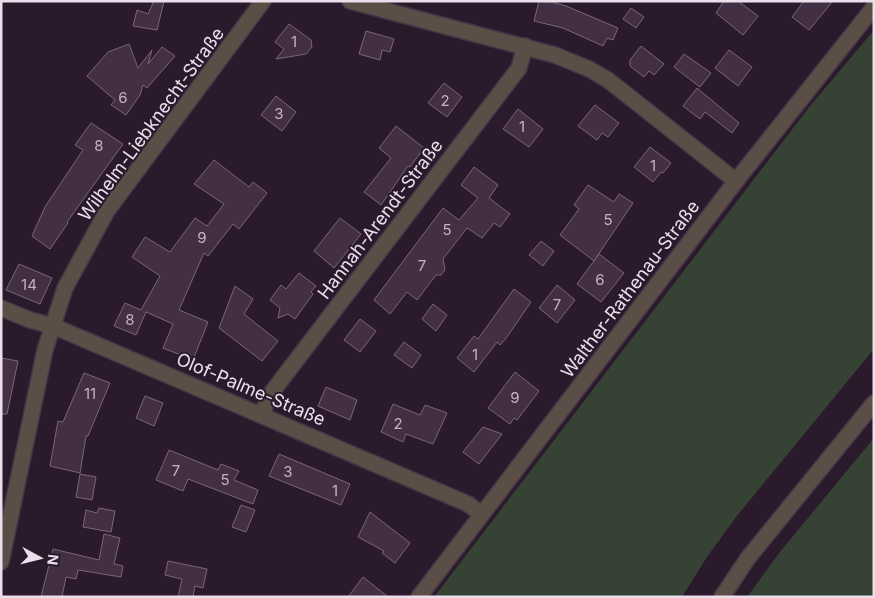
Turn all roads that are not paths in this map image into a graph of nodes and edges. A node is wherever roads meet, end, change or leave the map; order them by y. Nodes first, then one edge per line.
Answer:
1 (263, 1) edge
2 (350, 1) edge
3 (874, 6) edge
4 (405, 8) edge
5 (525, 46) junction
6 (736, 181) junction
7 (1, 308) edge
8 (53, 326) junction
9 (874, 403) edge
10 (262, 414) junction
11 (481, 514) junction
12 (1, 562) edge
13 (419, 597) edge
14 (722, 597) edge

1 - 8 street, Wilhelm-Liebknecht-Straße
2 - 4 street
3 - 6 street, Walther-Rathenau-Straße
4 - 5 street
5 - 6 street
5 - 10 street, Hannah-Arendt-Straße
6 - 11 street, Walther-Rathenau-Straße
7 - 8 street, Olof-Palme-Straße
8 - 10 street, Olof-Palme-Straße
8 - 12 street, Wilhelm-Liebknecht-Straße
9 - 14 street
10 - 11 street, Olof-Palme-Straße
11 - 13 street, Walther-Rathenau-Straße

